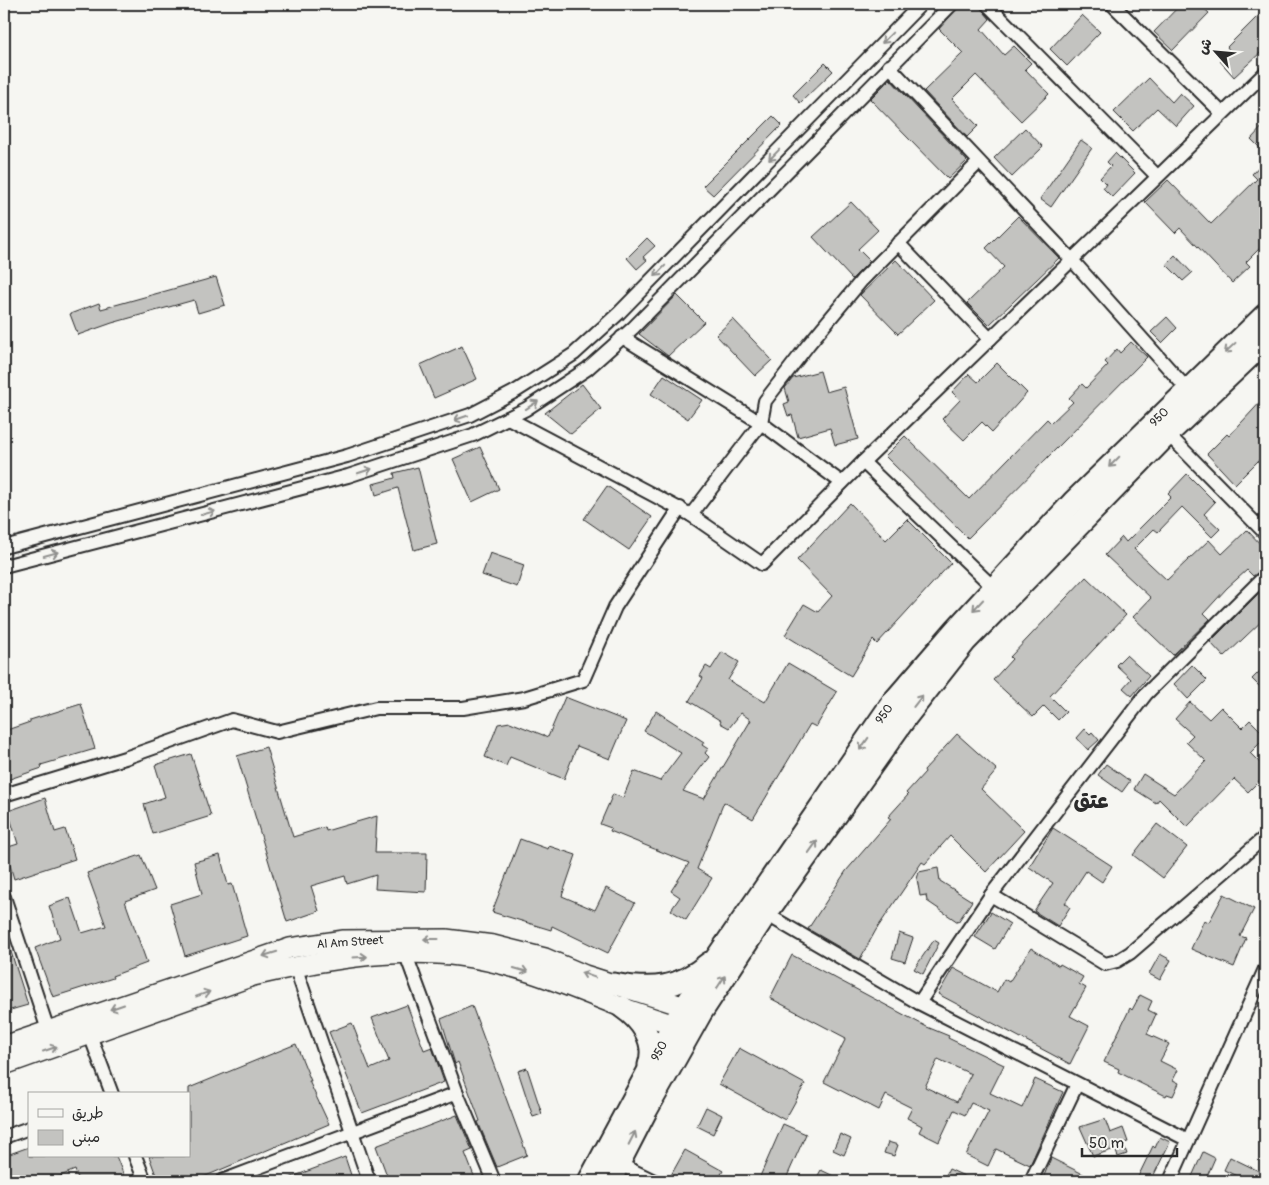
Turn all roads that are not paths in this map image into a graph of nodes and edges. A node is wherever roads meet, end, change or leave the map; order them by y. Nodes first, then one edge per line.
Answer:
1 (922, 4) edge
2 (952, 4) edge
3 (987, 4) edge
4 (1112, 4) edge
5 (889, 66) junction
6 (1265, 73) edge
7 (1222, 113) junction
8 (979, 162) junction
9 (1157, 176) junction
10 (898, 243) junction
11 (1072, 260) junction
12 (1265, 315) edge
13 (622, 337) junction
14 (990, 340) junction
15 (1265, 342) edge
16 (1187, 389) junction
17 (508, 418) junction
18 (761, 423) junction
19 (1161, 427) junction
20 (863, 462) junction
21 (842, 483) junction
22 (685, 512) junction
23 (1265, 533) edge
24 (4, 547) edge
25 (4, 566) edge
26 (1265, 576) edge
27 (994, 588) junction
28 (4, 795) edge
29 (1265, 836) edge
30 (992, 895) junction
31 (4, 897) edge
32 (766, 914) junction
33 (406, 955) junction
34 (717, 957) junction
35 (295, 966) junction
36 (1265, 969) edge
37 (614, 984) junction
38 (919, 1003) junction
39 (622, 1007) junction
40 (693, 1009) junction
41 (682, 1028) junction
42 (48, 1030) junction
43 (90, 1035) junction
44 (4, 1046) edge
45 (4, 1065) edge
46 (644, 1077) junction
47 (1077, 1084) junction
48 (111, 1092) edge
49 (457, 1093) junction
50 (28, 1128) edge
51 (352, 1131) junction
52 (4, 1137) edge
53 (1188, 1140) junction
54 (136, 1158) edge
55 (615, 1172) edge
56 (145, 1181) edge
57 (222, 1181) edge
58 (369, 1181) edge
59 (494, 1181) edge
60 (589, 1181) edge
61 (654, 1181) edge
62 (1031, 1181) edge
63 (1170, 1181) edge

1 -> 24 street
2 - 5 street
3 - 9 street
4 - 7 street
5 - 8 street
5 - 13 street
6 - 7 street
7 - 9 street
8 - 10 street
8 - 11 street
9 - 11 street
10 - 14 street
10 - 18 street
11 - 14 street
11 - 16 street
12 -> 16 main road, 950 / 950
17 -> 13 street
13 - 18 street
14 - 20 street
15 - 19 main road, 950
16 - 19 main road, 950 / 950
17 - 22 street
25 -> 17 street
18 - 21 street
18 - 22 street
19 - 23 street
19 -> 27 main road, 950 / 950
32 -> 19 main road, 950
20 - 21 street
20 - 27 street
21 - 22 street
22 - 28 street
26 - 30 street
27 -> 34 main road, 950 / 950
29 - 30 street
30 - 38 street
31 - 42 street
32 - 38 street
40 -> 32 main road, 950
35 -> 33 main road, Al Am Street
33 -> 39 main road, Al Am Street
33 - 49 street
34 - 37 main road
34 - 40 main road, 950 / 950
43 -> 35 main road, Al Am Street
35 - 51 street
36 - 53 street
37 - 40 main road, Al Am Street
37 -> 42 main road, Al Am Street
38 - 47 street
39 - 41 main road, Al Am Street
39 - 46 main road
40 - 41 main road, 950 / 950
41 - 46 main road, 950 / 950
55 -> 41 main road, 950
42 - 44 main road, Al Am Street
45 -> 43 main road, Al Am Street
43 - 48 street
46 - 60 main road, 950 / 950
47 - 53 street
47 - 62 street
49 - 51 street
49 - 59 street
50 - 52 street
51 - 57 street
51 - 58 street
53 - 63 street
54 - 56 street
55 - 61 street

